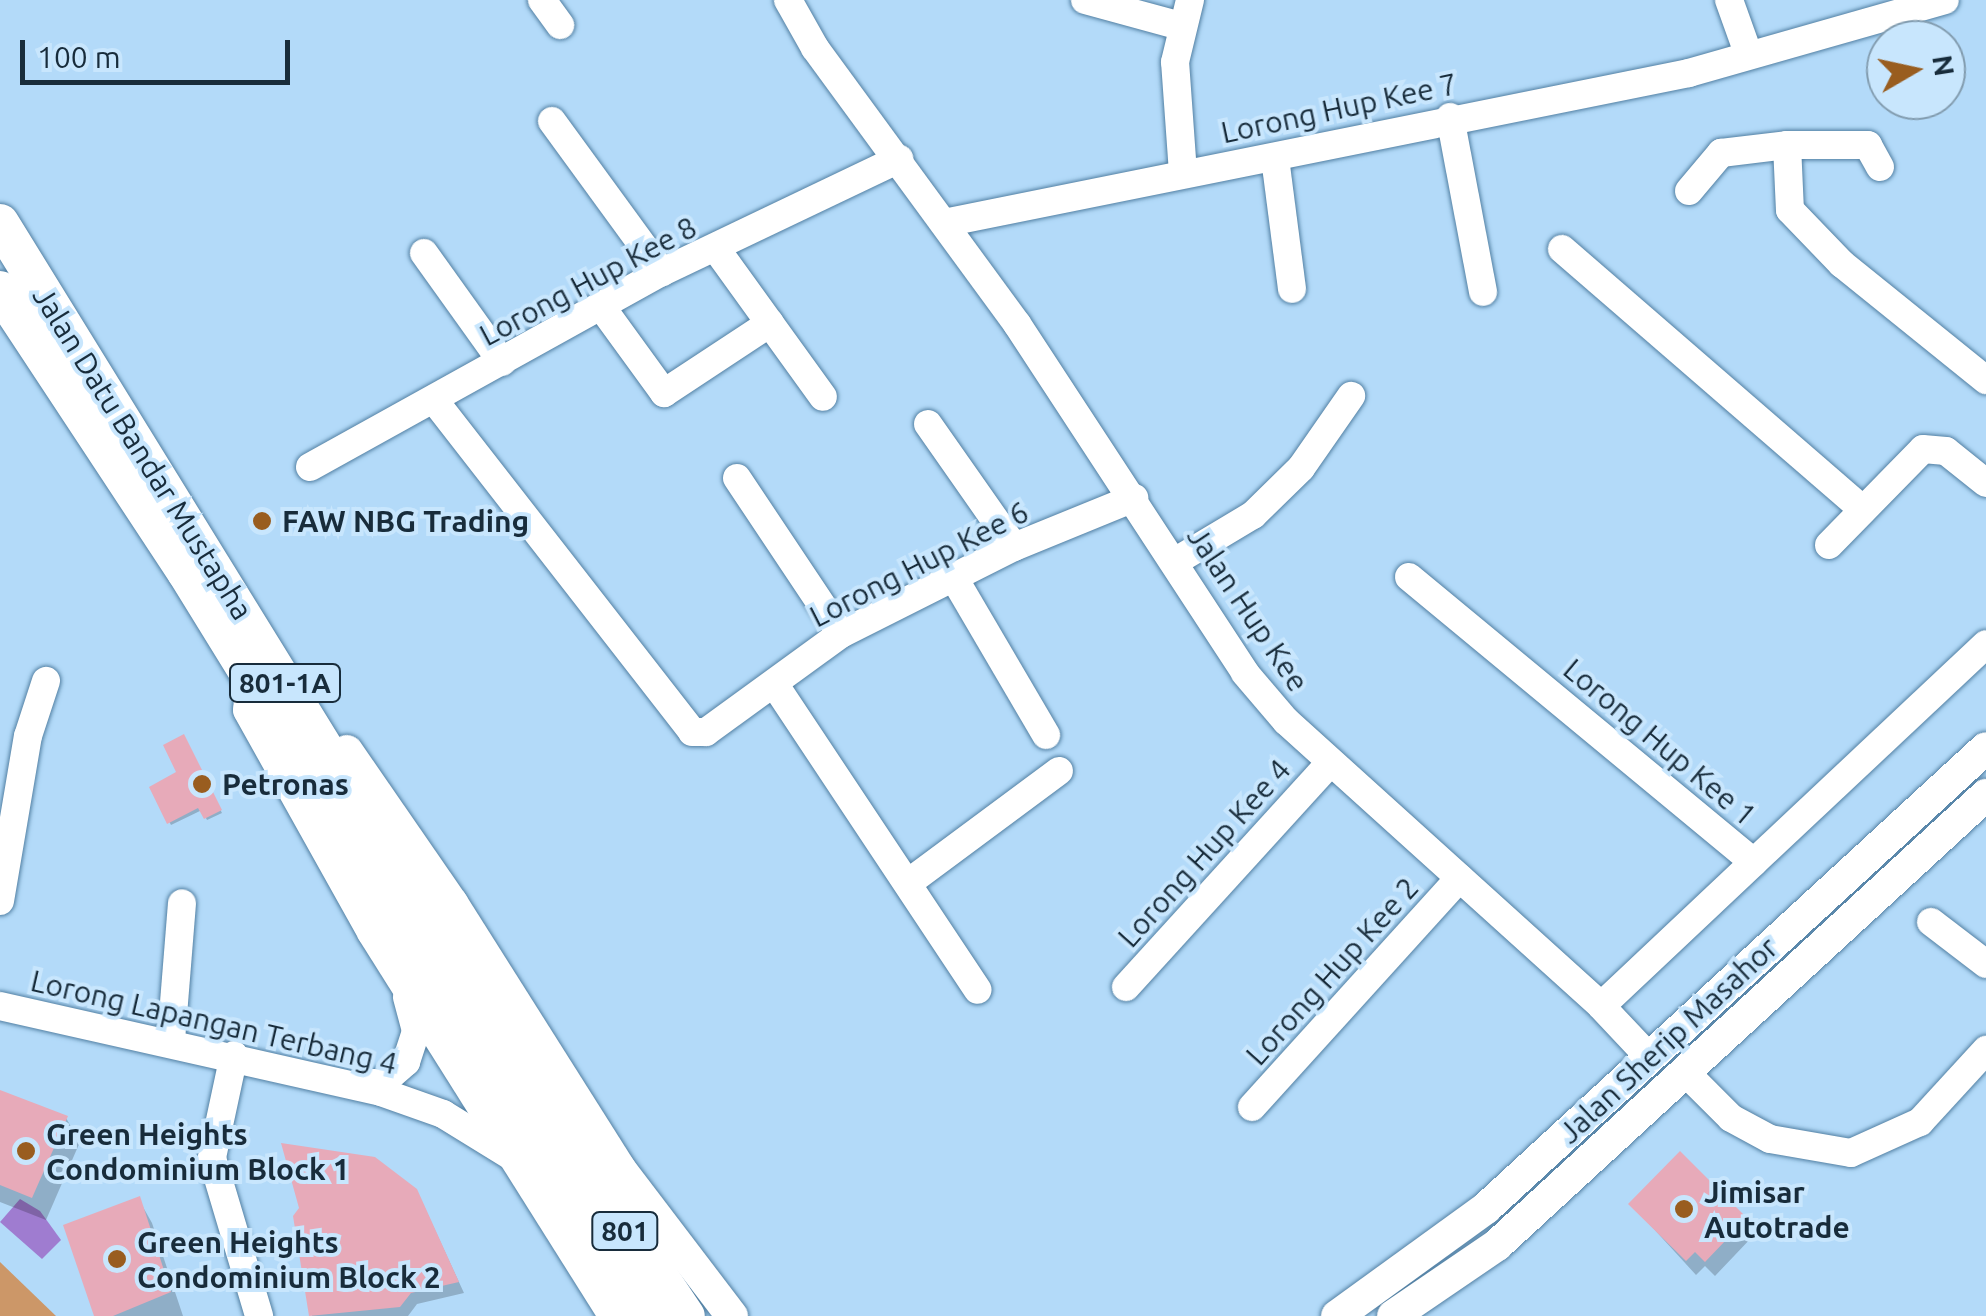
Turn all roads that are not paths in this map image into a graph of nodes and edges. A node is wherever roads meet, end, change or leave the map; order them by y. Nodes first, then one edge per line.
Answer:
1 (542, 0) edge
2 (788, 0) edge
3 (1085, 0) edge
4 (1728, 0) edge
5 (1945, 0) edge
6 (1185, 13) edge
7 (560, 25) dead end
8 (1748, 53) junction
9 (1450, 116) junction
10 (552, 122) dead end
11 (1787, 146) junction
12 (1275, 158) junction
13 (899, 159) junction
14 (1880, 167) dead end
15 (1183, 172) junction
16 (1690, 191) dead end
17 (1006, 210) junction
18 (0, 223) edge
19 (944, 223) junction
20 (1562, 248) dead end
21 (718, 250) junction
22 (424, 253) dead end
23 (968, 258) junction
24 (662, 272) junction
25 (1292, 289) dead end
26 (0, 290) edge
27 (1484, 292) dead end
28 (602, 309) junction
29 (770, 323) junction
30 (502, 362) junction
31 (1986, 380) edge
32 (1351, 396) dead end
33 (823, 397) dead end
34 (434, 400) junction
35 (928, 424) dead end
36 (310, 467) dead end
37 (737, 478) dead end
38 (1986, 483) edge
39 (1134, 498) junction
40 (1863, 510) junction
41 (1829, 545) dead end
42 (1014, 548) junction
43 (1176, 562) junction
44 (1409, 577) dead end
45 (954, 578) junction
46 (841, 634) junction
47 (1986, 644) edge
48 (261, 670) junction
49 (46, 682) dead end
50 (774, 685) junction
51 (0, 728) edge
52 (28, 736) junction
53 (1046, 736) dead end
54 (1986, 748) edge
55 (1331, 762) junction
56 (1058, 770) dead end
57 (1986, 795) edge
58 (1754, 862) junction
59 (1460, 878) junction
60 (908, 883) junction
61 (0, 901) edge
62 (182, 903) dead end
63 (1931, 922) dead end
64 (1986, 964) edge
65 (398, 973) junction
66 (1126, 987) dead end
67 (978, 990) dead end
68 (0, 1006) edge
69 (1600, 1006) junction
70 (170, 1040) junction
71 (234, 1055) junction
72 (1650, 1058) junction
73 (1981, 1066) edge
74 (1685, 1072) junction
75 (354, 1084) junction
76 (1252, 1107) dead end
77 (544, 1154) junction
78 (259, 1316) edge
79 (615, 1316) edge
80 (645, 1316) edge
81 (686, 1316) edge
82 (732, 1316) edge
83 (1337, 1316) edge
84 (1393, 1316) edge

1 - 7 street
2 - 13 street, Jalan Hup Kee
3 - 6 street
4 - 8 street
5 - 8 street, Lorong Hup Kee 7
6 - 15 street
8 - 9 street, Lorong Hup Kee 7
9 - 12 street, Lorong Hup Kee 7
9 - 27 street
10 - 24 street
11 - 14 street
11 - 16 street
11 - 31 street
12 - 15 street, Lorong Hup Kee 7
12 - 25 street
13 - 19 street, Jalan Hup Kee
13 - 21 street, Lorong Hup Kee 8
15 - 17 street, Lorong Hup Kee 7
17 - 19 street, Lorong Hup Kee 7
17 - 23 street
18 - 48 highway, Jalan Datu Bandar Mustapha / 801-1A
19 - 23 street, Jalan Hup Kee
20 - 40 street
21 - 24 street, Lorong Hup Kee 8
21 - 29 street
22 - 30 street
23 - 39 street, Jalan Hup Kee
24 - 28 street, Lorong Hup Kee 8
26 - 48 highway, Jalan Datu Bandar Mustapha
28 - 29 street
28 - 30 street, Lorong Hup Kee 8
29 - 33 street
30 - 34 street, Lorong Hup Kee 8
32 - 43 street
34 - 36 street, Lorong Hup Kee 8
34 - 50 street, Lorong Hup Kee 6
35 - 42 street
37 - 46 street
38 - 40 street
39 - 42 street, Lorong Hup Kee 6
39 - 43 street, Jalan Hup Kee
40 - 41 street
42 - 45 street, Lorong Hup Kee 6
43 - 55 street, Jalan Hup Kee
44 - 58 street, Lorong Hup Kee 1
45 - 46 street, Lorong Hup Kee 6
45 - 53 street
46 - 50 street, Lorong Hup Kee 6
47 - 58 street
48 - 65 main road
48 - 77 highway, Jalan Datu Bandar Mustapha / 801-1A
48 - 82 main road
49 - 52 street
50 - 60 street
51 - 52 street
52 - 61 street
54 - 72 main road, Jalan Sherip Masahor
55 - 59 street, Jalan Hup Kee
55 - 66 street, Lorong Hup Kee 4
56 - 60 street
57 - 74 main road, Jalan Sherip Masahor
58 - 69 street, Lorong Hup Kee 1
59 - 69 street, Jalan Hup Kee
59 - 76 street, Lorong Hup Kee 2
60 - 67 street
62 - 70 street
63 - 64 street
65 - 75 street
65 - 77 main road
68 - 70 street, Lorong Lapangan Terbang 4
69 - 72 street, Jalan Hup Kee
70 - 71 street, Lorong Lapangan Terbang 4
71 - 75 street, Lorong Lapangan Terbang 4
71 - 78 street
72 - 83 main road, Jalan Sherip Masahor
73 - 74 street
74 - 84 main road, Jalan Sherip Masahor
75 - 77 street, Lorong Lapangan Terbang 4
77 - 79 main road
77 - 80 highway, 801
77 - 81 highway, 801

